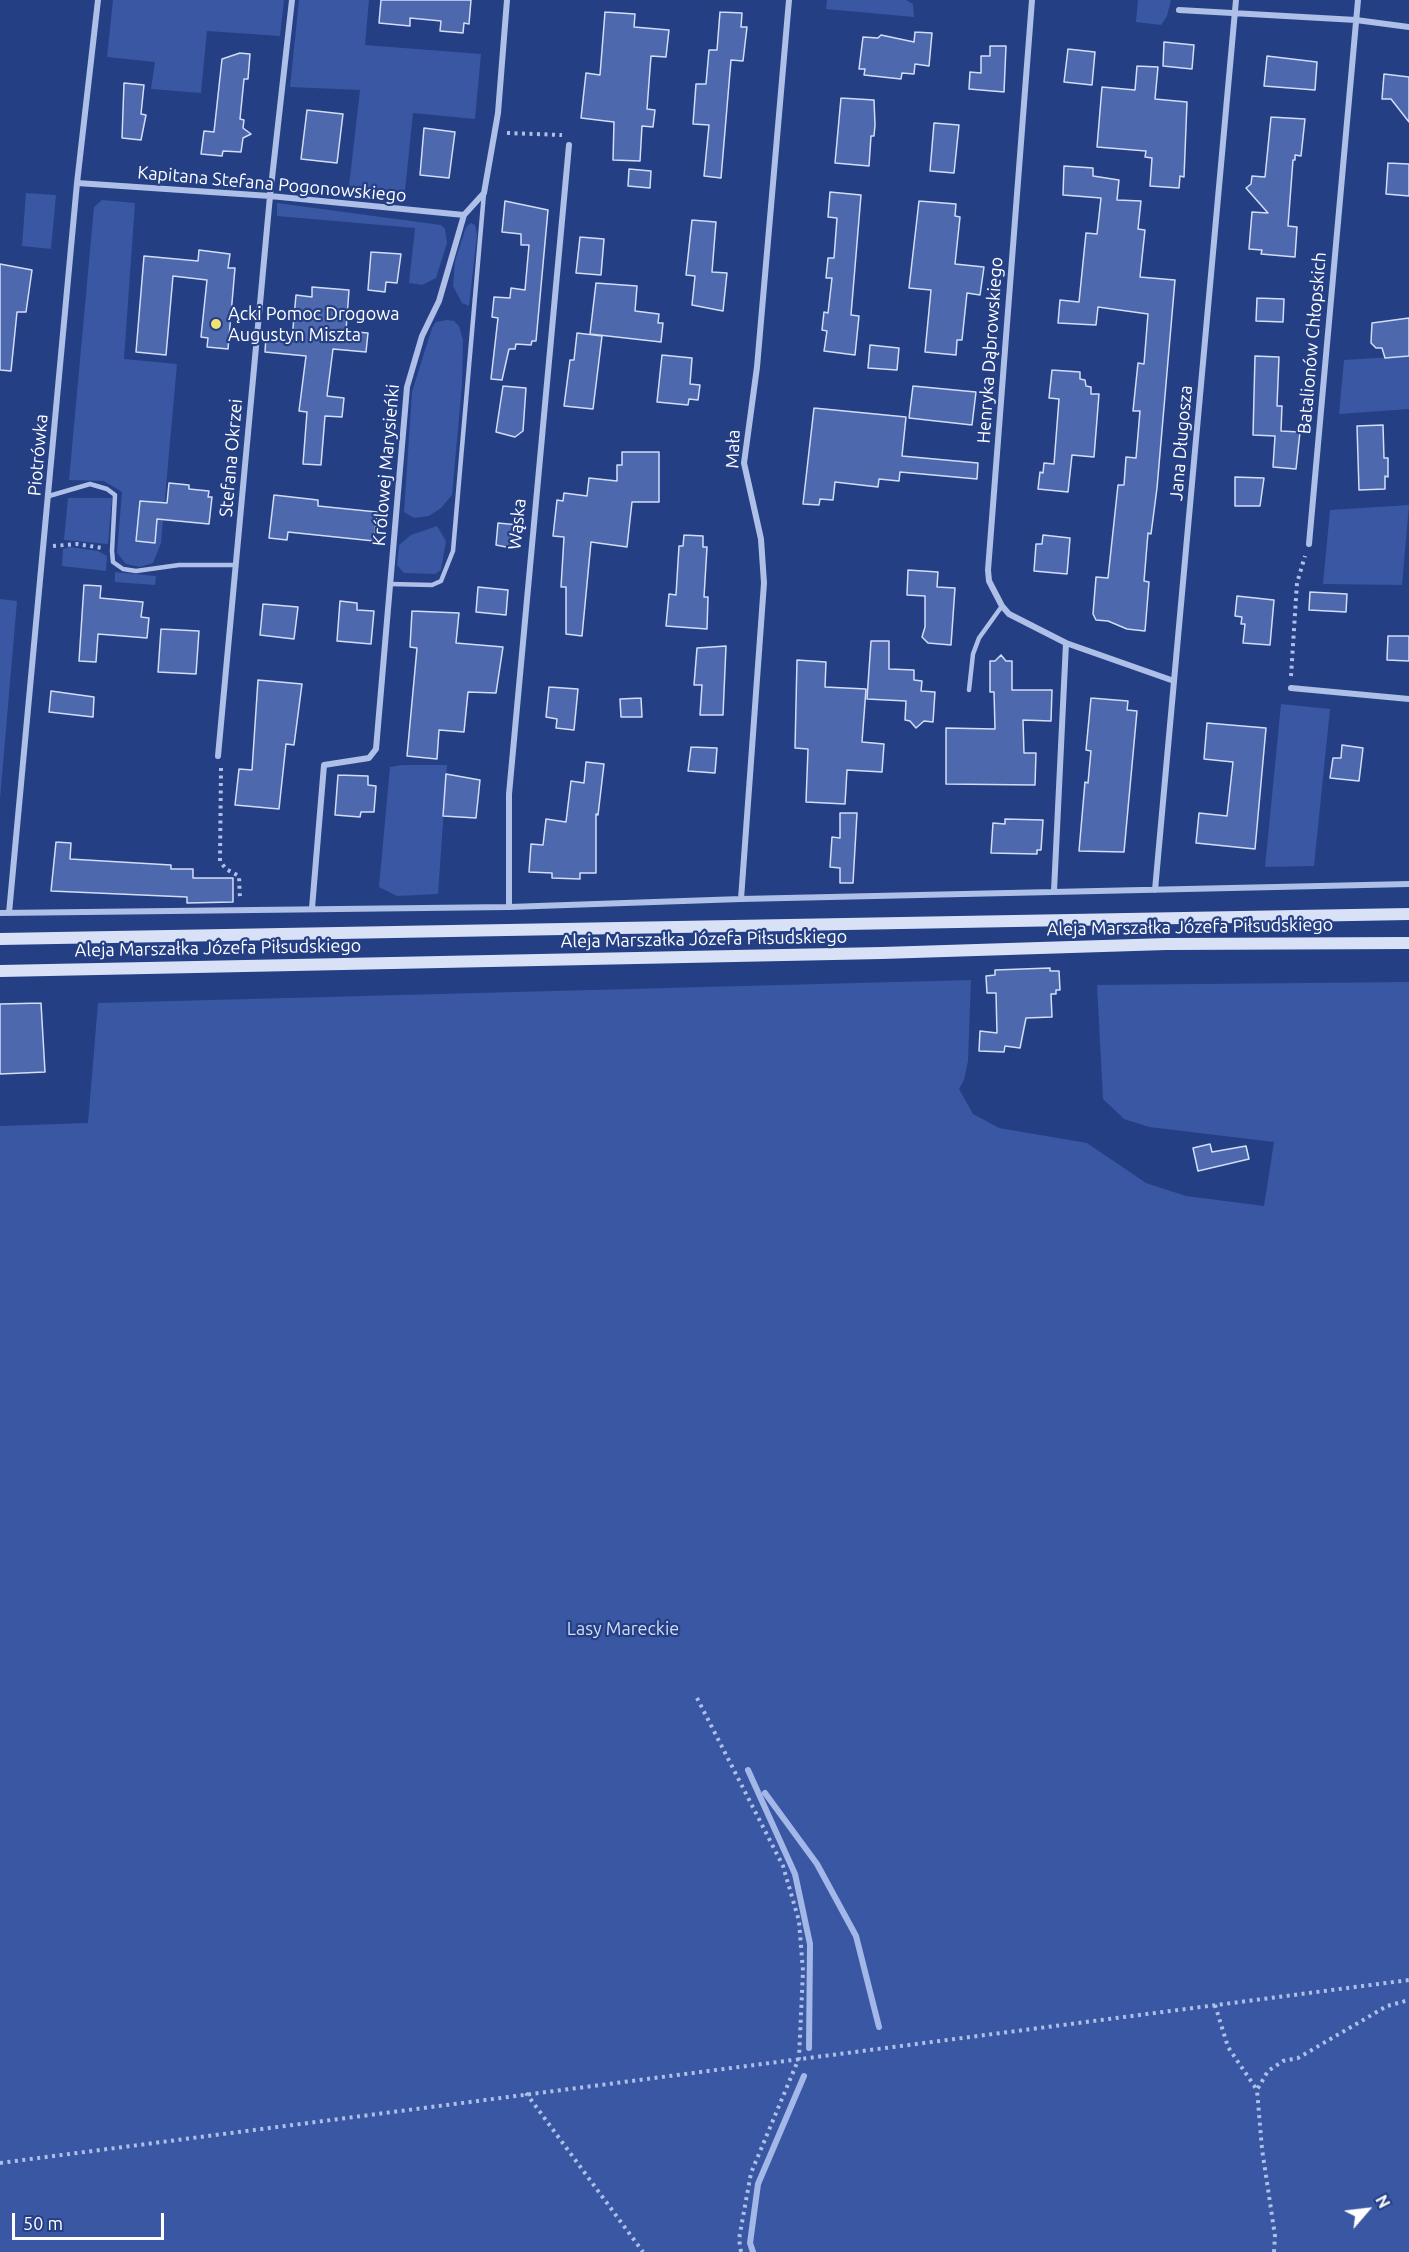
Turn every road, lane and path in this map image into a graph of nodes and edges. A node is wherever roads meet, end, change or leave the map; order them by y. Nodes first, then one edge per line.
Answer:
1 (98, 0) edge
2 (292, 0) edge
3 (507, 0) edge
4 (789, 0) edge
5 (1032, 0) edge
6 (1236, 0) edge
7 (1358, 0) edge
8 (1179, 10) dead end
9 (1235, 12) junction
10 (1356, 20) junction
11 (1409, 27) edge
12 (494, 132) junction
13 (569, 145) joint
14 (77, 183) junction
15 (484, 193) junction
16 (270, 196) junction
17 (464, 215) junction
18 (49, 496) junction
19 (1309, 544) joint
20 (44, 547) junction
21 (111, 551) junction
22 (236, 565) junction
23 (390, 584) junction
24 (1002, 606) junction
25 (1066, 643) junction
26 (1174, 681) junction
27 (1291, 688) joint
28 (969, 690) dead end
29 (1409, 699) edge
30 (218, 756) joint
31 (1409, 884) edge
32 (1155, 890) junction
33 (1054, 891) junction
34 (741, 898) junction
35 (509, 907) junction
36 (312, 908) junction
37 (239, 909) junction
38 (0, 913) edge
39 (9, 913) junction
40 (1409, 914) edge
41 (0, 939) edge
42 (1409, 943) edge
43 (0, 970) edge
44 (697, 1698) dead end
45 (1409, 1980) edge
46 (1409, 2000) edge
47 (1215, 2005) junction
48 (799, 2058) junction
49 (1257, 2090) junction
50 (526, 2093) junction
51 (0, 2163) edge
52 (643, 2252) edge
53 (741, 2252) edge
54 (1274, 2252) edge

1 - 14 street, Piotrówka
2 - 16 street, Stefana Okrzei
3 - 12 street
4 - 34 street, Mała
5 - 24 street, Henryka Dąbrowskiego
6 - 9 street, Jana Długosza
7 - 10 street, Batalionów Chłopskich
8 - 9 street
9 - 10 street
9 - 26 street, Jana Długosza
10 - 11 street
10 - 19 street, Batalionów Chłopskich
12 - 13 path
12 - 15 street
13 - 35 street, Wąska
14 - 16 street, Kapitana Stefana Pogonowskiego
14 - 18 street, Piotrówka
15 - 17 street, Królowej Marysieńki
15 - 23 lane
16 - 17 street, Kapitana Stefana Pogonowskiego
16 - 22 street, Stefana Okrzei
17 - 23 street, Królowej Marysieńki
18 - 20 street, Piotrówka
18 - 21 lane
19 - 27 path
20 - 21 path
20 - 39 street, Piotrówka
21 - 22 lane
22 - 30 street, Stefana Okrzei
23 - 36 street, Królowej Marysieńki
24 - 25 street
24 - 28 lane
25 - 26 street
25 - 33 street
26 - 32 street, Jana Długosza
27 - 29 street
30 - 37 path
31 - 32 street
32 - 33 street
33 - 34 street
34 - 35 street
35 - 36 street
36 - 37 street
37 - 39 street
38 - 39 street
40 - 41 main road, Aleja Marszałka Józefa Piłsudskiego
42 - 43 main road, Aleja Marszałka Józefa Piłsudskiego
44 - 48 path
45 - 47 path
46 - 49 path
47 - 48 path
47 - 49 path
48 - 50 path
48 - 53 path
49 - 54 path
50 - 51 path
50 - 52 path

